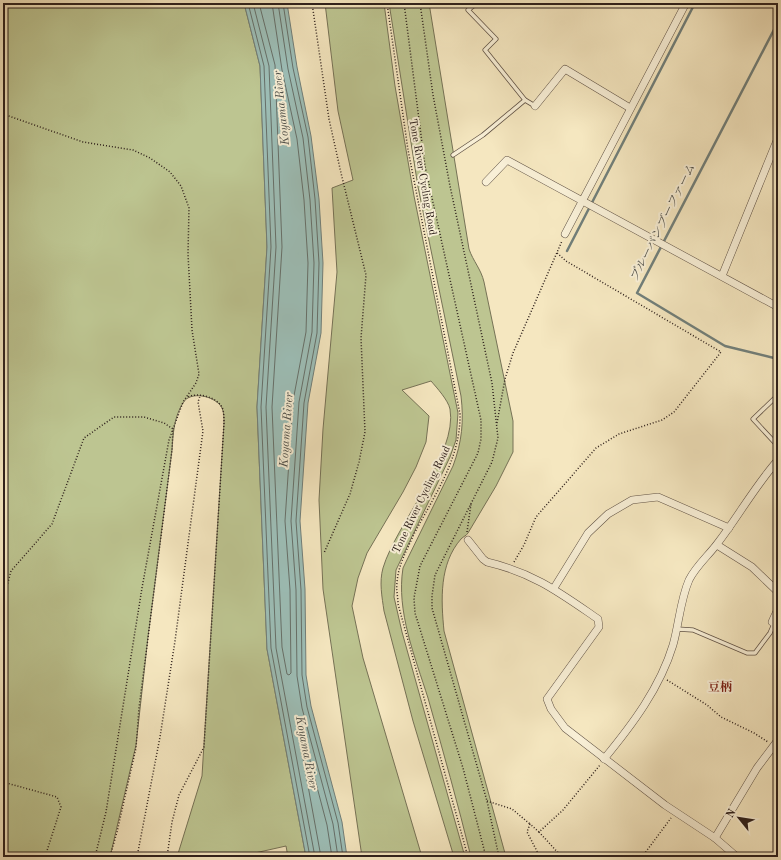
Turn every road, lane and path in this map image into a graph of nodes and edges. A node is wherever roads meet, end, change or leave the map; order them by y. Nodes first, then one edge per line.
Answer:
1 (312, 3) edge
2 (387, 3) edge
3 (404, 3) edge
4 (420, 3) edge
5 (477, 3) edge
6 (686, 3) edge
7 (525, 100) junction
8 (535, 106) joint
9 (630, 108) junction
10 (3, 114) edge
11 (778, 138) edge
12 (453, 155) dead end
13 (486, 182) dead end
14 (583, 201) junction
15 (565, 234) joint
16 (557, 253) junction
17 (722, 276) junction
18 (778, 307) edge
19 (778, 395) edge
20 (200, 396) junction
21 (186, 398) junction
22 (497, 425) junction
23 (173, 429) junction
24 (778, 446) edge
25 (778, 460) edge
26 (471, 503) junction
27 (729, 528) junction
28 (468, 540) joint
29 (717, 545) junction
30 (324, 553) dead end
31 (510, 568) junction
32 (554, 588) junction
33 (778, 592) edge
34 (3, 601) edge
35 (778, 609) edge
36 (776, 625) edge
37 (676, 629) junction
38 (660, 676) junction
39 (776, 743) edge
40 (604, 759) junction
41 (3, 782) edge
42 (487, 801) junction
43 (676, 812) junction
44 (530, 824) junction
45 (539, 832) junction
46 (715, 838) junction
47 (45, 857) edge
48 (95, 857) edge
49 (108, 857) edge
50 (136, 857) edge
51 (167, 857) edge
52 (468, 857) edge
53 (486, 857) edge
54 (499, 857) edge
55 (540, 857) edge
56 (562, 857) edge
57 (642, 857) edge
58 (737, 857) edge

1 - 30 path
2 - 52 path, Tone River Cycling Road
3 - 53 path
4 - 22 path
5 - 7 lane
6 - 9 street
7 - 8 lane
7 - 12 lane
8 - 9 street
9 - 14 street
10 - 21 path
11 - 17 street
13 - 14 street
14 - 15 street
14 - 17 street
15 - 16 path
16 - 22 path
16 - 31 path
17 - 18 street
19 - 24 lane
20 - 21 path
20 - 50 path
20 - 51 path
21 - 23 path
22 - 26 path
23 - 34 path
23 - 48 path
23 - 49 path
25 - 27 street
26 - 28 path
26 - 42 path
27 - 29 street
27 - 32 street
28 - 31 street
29 - 33 street
29 - 37 street
31 - 32 street
32 - 40 street
35 - 36 street
36 - 37 lane
37 - 38 street
38 - 39 path
38 - 40 street
39 - 46 street
40 - 43 street
40 - 45 path
41 - 47 path
42 - 44 path
42 - 54 path
43 - 46 street
43 - 57 path
44 - 45 path
44 - 55 path
45 - 56 path
46 - 58 street

